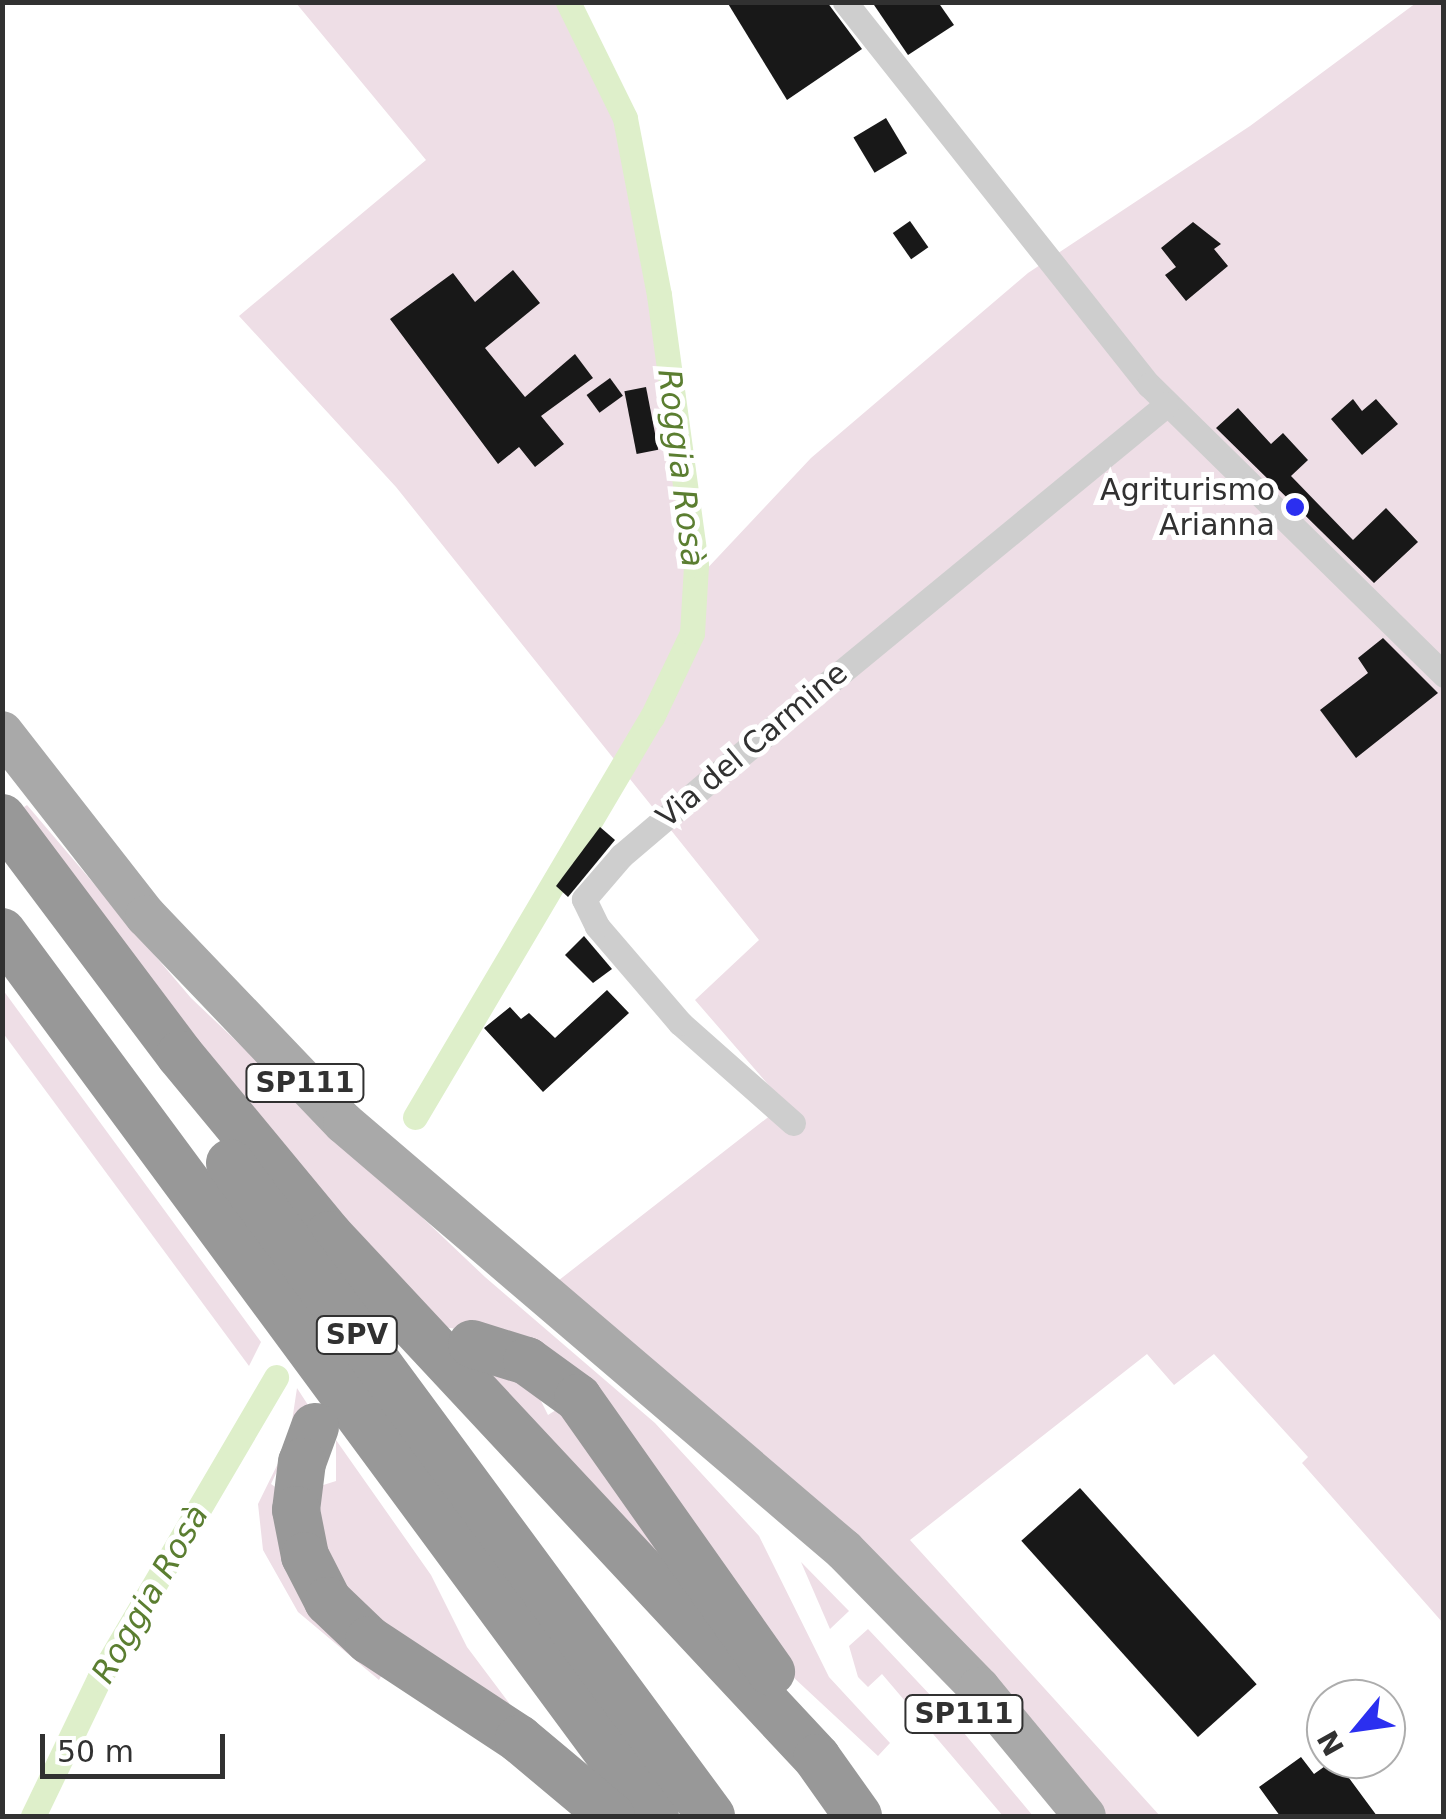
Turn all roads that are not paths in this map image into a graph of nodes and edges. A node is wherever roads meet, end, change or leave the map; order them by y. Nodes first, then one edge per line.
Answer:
1 (845, 2) edge
2 (1167, 404) junction
3 (1444, 675) edge
4 (2, 732) edge
5 (2, 818) edge
6 (2, 854) edge
7 (2, 932) edge
8 (793, 1123) dead end
9 (472, 1344) dead end
10 (676, 1412) junction
11 (315, 1428) dead end
12 (771, 1710) junction
13 (817, 1758) junction
14 (610, 1816) edge
15 (655, 1816) edge
16 (711, 1816) edge
17 (817, 1816) edge
18 (858, 1816) edge
19 (1049, 1816) edge
20 (1084, 1816) edge

1 - 2 street
2 - 3 street
2 - 8 street, Via del Carmine
4 - 10 main road, SP111
5 - 12 highway
6 - 16 highway, SPV
7 - 15 highway, SPV
9 - 13 highway
10 - 19 main road, SP111
10 - 20 main road, SP111
11 - 14 highway
12 - 13 highway
12 - 17 highway
13 - 18 highway

